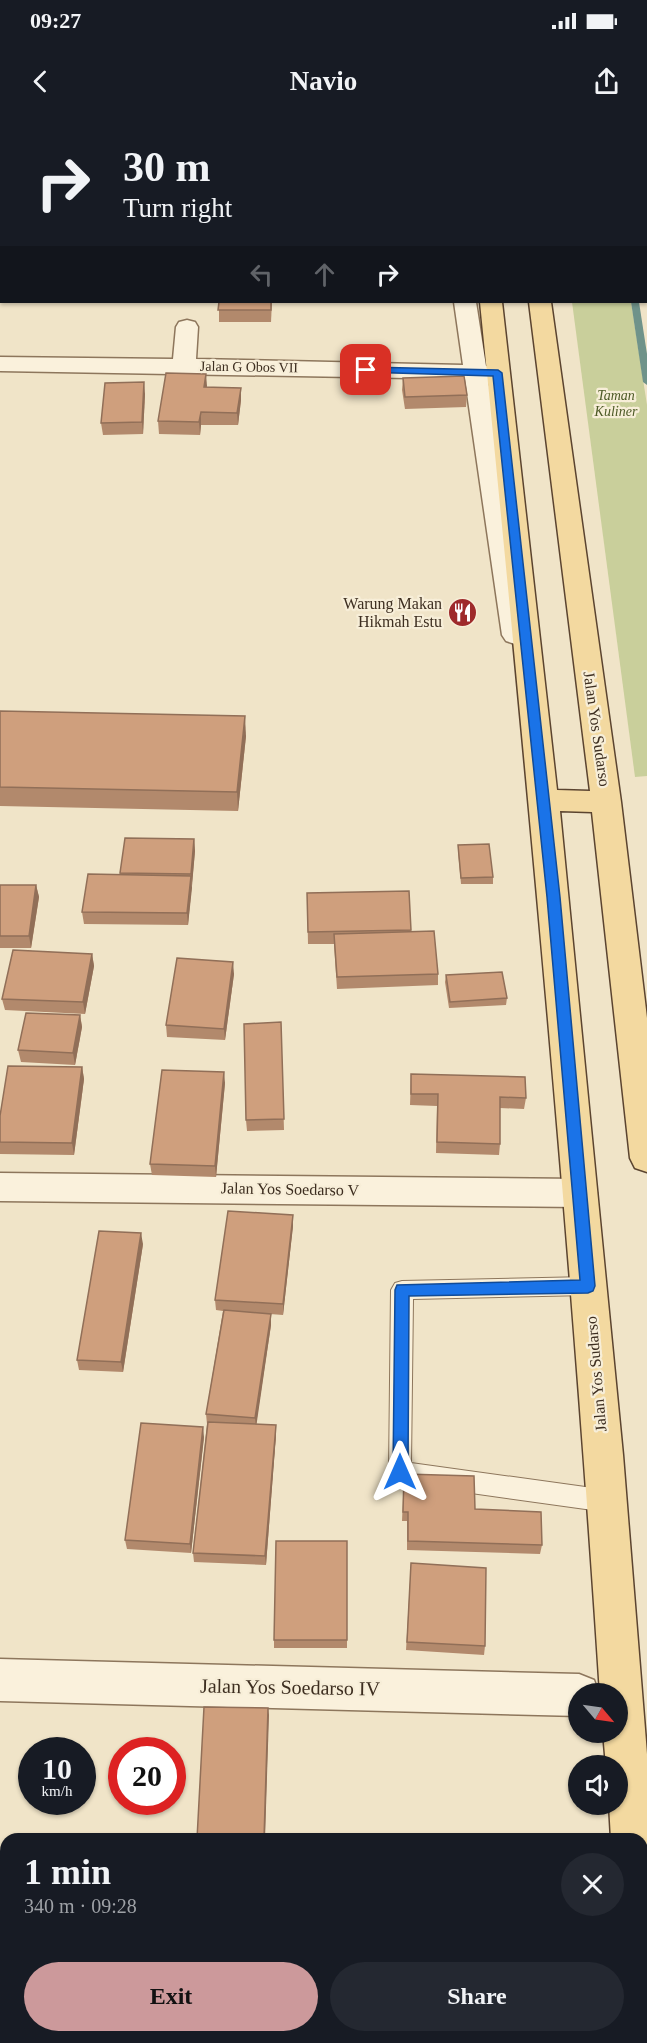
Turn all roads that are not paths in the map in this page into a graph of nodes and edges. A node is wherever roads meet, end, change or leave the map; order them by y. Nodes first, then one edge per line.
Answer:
1 (465, 303) edge
2 (491, 303) edge
3 (540, 303) edge
4 (187, 327) dead end
5 (0, 364) edge
6 (184, 366) junction
7 (498, 373) junction
8 (543, 800) junction
9 (606, 802) junction
10 (554, 897) junction
11 (647, 1158) edge
12 (0, 1187) edge
13 (580, 1192) junction
14 (588, 1286) junction
15 (607, 1502) junction
16 (0, 1680) edge
17 (618, 1683) edge
18 (568, 1695) edge
19 (624, 1743) edge
20 (632, 1833) edge

1 - 10 street
2 - 7 main road, Jalan Yos Sudarso
3 - 9 main road, Jalan Yos Sudarso
4 - 6 street
5 - 6 street, Jalan G Obos VII
6 - 7 street, Jalan G Obos VII
7 - 8 main road, Jalan Yos Sudarso
8 - 9 main road
8 - 10 main road, Jalan Yos Sudarso
9 - 11 main road, Jalan Yos Sudarso
10 - 13 main road, Jalan Yos Sudarso
12 - 13 street, Jalan Yos Soedarso V
13 - 14 main road, Jalan Yos Sudarso
14 - 15 main road, Jalan Yos Sudarso
14 - 15 lane
15 - 17 main road, Jalan Yos Sudarso
16 - 18 street, Jalan Yos Soedarso IV
19 - 20 main road, Jalan Yos Sudarso

